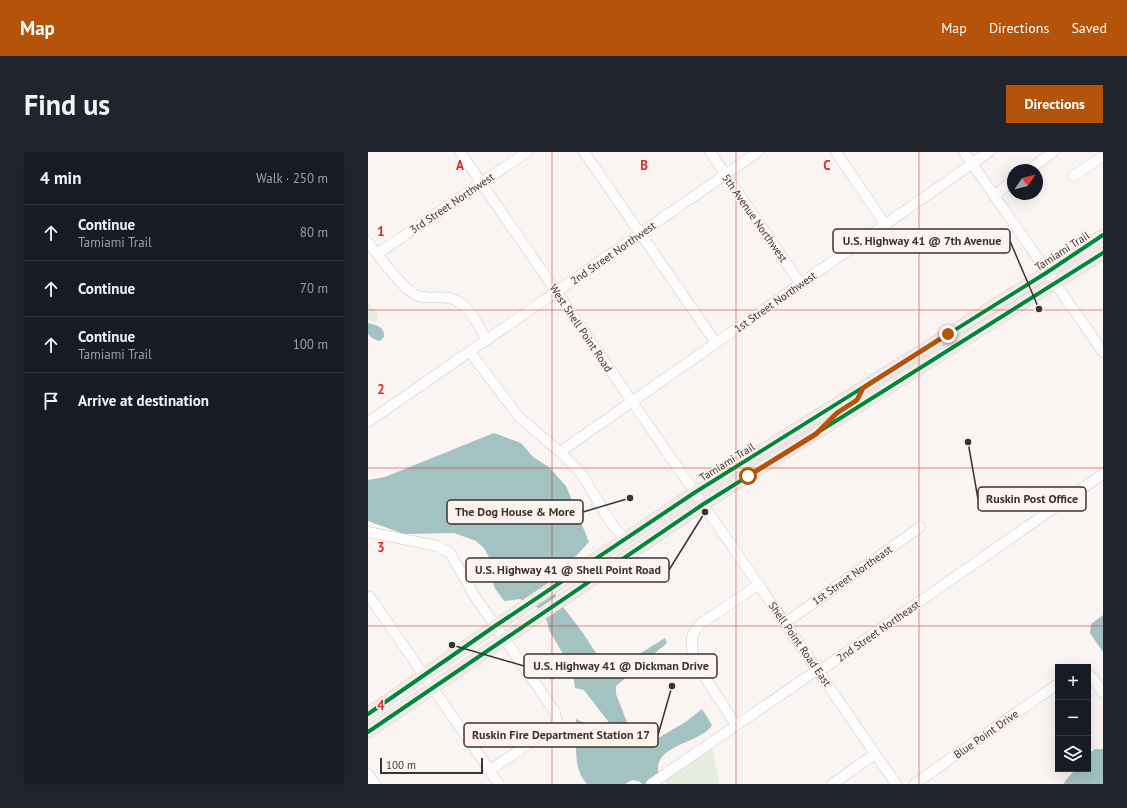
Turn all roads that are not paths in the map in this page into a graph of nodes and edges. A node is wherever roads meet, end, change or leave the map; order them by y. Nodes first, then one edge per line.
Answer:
1 (460, 152) edge
2 (527, 152) edge
3 (584, 152) edge
4 (710, 152) edge
5 (758, 152) edge
6 (836, 152) edge
7 (964, 152) edge
8 (989, 152) edge
9 (1053, 152) edge
10 (1100, 157) edge
11 (972, 164) junction
12 (1037, 164) edge
13 (726, 175) junction
14 (1073, 176) dead end
15 (482, 184) junction
16 (1007, 186) edge
17 (994, 196) junction
18 (885, 224) junction
19 (640, 234) junction
20 (1103, 235) edge
21 (368, 242) edge
22 (1103, 253) edge
23 (378, 254) junction
24 (1046, 273) junction
25 (800, 283) junction
26 (1055, 284) junction
27 (556, 292) junction
28 (948, 334) junction
29 (487, 340) junction
30 (716, 343) junction
31 (470, 352) junction
32 (1103, 352) edge
33 (897, 383) junction
34 (863, 388) junction
35 (631, 402) junction
36 (368, 422) edge
37 (816, 434) junction
38 (560, 452) junction
39 (1103, 474) edge
40 (694, 493) junction
41 (702, 506) junction
42 (920, 527) dead end
43 (368, 532) edge
44 (626, 539) junction
45 (758, 585) junction
46 (370, 597) dead end
47 (785, 623) junction
48 (495, 626) junction
49 (503, 639) junction
50 (817, 670) junction
51 (424, 676) junction
52 (1091, 676) edge
53 (1055, 686) edge
54 (433, 688) junction
55 (1103, 692) edge
56 (368, 714) edge
57 (736, 725) junction
58 (368, 732) edge
59 (875, 754) junction
60 (490, 770) junction
61 (368, 774) edge
62 (375, 784) edge
63 (499, 784) edge
64 (651, 784) edge
65 (832, 784) edge
66 (896, 784) edge
67 (914, 784) edge

1 - 15 street, West Shell Point Road
2 - 15 street, 3rd Street Northwest
3 - 19 street
4 - 13 street, 5th Avenue Northwest
5 - 13 street, 2nd Street Northwest
6 - 18 street
7 - 11 street
8 - 11 street, 1st Street Northwest
9 - 12 street
10 - 14 street
11 - 17 street
11 - 18 street, 1st Street Northwest
13 - 19 street, 2nd Street Northwest
13 - 25 street, 5th Avenue Northwest
15 - 23 street, 3rd Street Northwest
15 - 27 street, West Shell Point Road
16 - 17 street
17 - 24 street
18 - 25 street, 1st Street Northwest
19 - 27 street, 2nd Street Northwest
19 - 30 street
20 - 24 main road, Tamiami Trail
21 - 23 street
22 - 26 main road
23 - 29 street
24 - 26 street
24 - 28 main road, Tamiami Trail
25 - 30 street, 1st Street Northwest
26 - 32 street
26 - 33 main road
27 - 29 street, 2nd Street Northwest
27 - 35 street, West Shell Point Road
28 - 33 main road
28 - 34 main road, Tamiami Trail
29 - 31 street, 2nd Street Northwest
30 - 35 street, 1st Street Northwest
31 - 36 street, 2nd Street Northwest
31 - 38 street
33 - 37 main road
34 - 37 main road
34 - 40 main road, Tamiami Trail
35 - 38 street, 1st Street Northwest
35 - 40 street, West Shell Point Road
37 - 41 main road
38 - 44 street
39 - 50 street, 2nd Street Northeast
40 - 41 street, West Shell Point Road
40 - 44 main road, Tamiami Trail
41 - 45 street, Shell Point Road East
41 - 49 main road
42 - 47 street, 1st Street Northeast
43 - 48 street
44 - 48 main road, Tamiami Trail
45 - 47 street, Shell Point Road East
45 - 57 street
46 - 51 street
47 - 50 street, Shell Point Road East
48 - 49 street
48 - 51 main road, Tamiami Trail
49 - 54 main road
49 - 60 street
50 - 57 street, 2nd Street Northeast
50 - 59 street, Shell Point Road East
51 - 54 street
51 - 56 main road, Tamiami Trail
52 - 55 street
53 - 67 street, Blue Point Drive
54 - 58 main road
54 - 60 street
57 - 64 street, 2nd Street Northeast
59 - 65 street
59 - 66 street, Shell Point Road East
60 - 63 street
61 - 62 street

